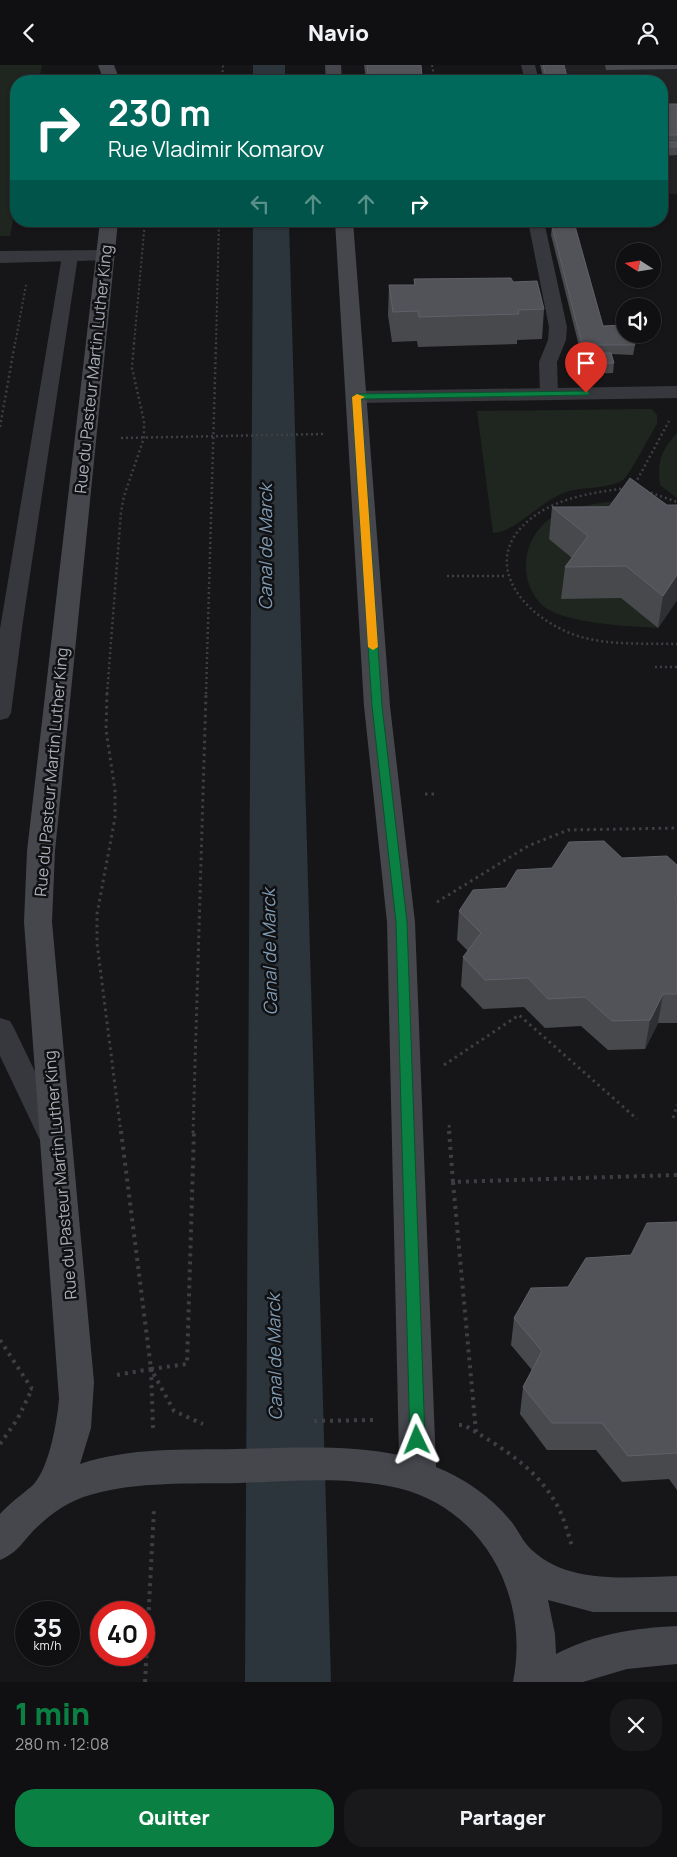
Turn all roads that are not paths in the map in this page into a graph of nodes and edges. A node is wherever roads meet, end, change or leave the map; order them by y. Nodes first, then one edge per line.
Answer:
1 (109, 227) edge
2 (344, 227) edge
3 (537, 227) edge
4 (106, 256) junction
5 (0, 257) edge
6 (70, 257) junction
7 (677, 392) edge
8 (549, 394) junction
9 (357, 397) junction
10 (0, 713) edge
11 (0, 1028) edge
12 (57, 1146) junction
13 (418, 1477) junction
14 (46, 1497) junction
15 (0, 1542) edge
16 (514, 1558) junction
17 (677, 1594) edge
18 (677, 1645) edge
19 (533, 1682) edge
20 (548, 1682) edge

1 - 4 street, Rue du Pasteur Martin Luther King
2 - 9 street
3 - 8 lane
4 - 6 street
4 - 12 street, Rue du Pasteur Martin Luther King
5 - 6 street
6 - 10 lane
7 - 8 street
8 - 9 street
9 - 13 street
11 - 12 lane
12 - 14 street, Rue du Pasteur Martin Luther King
13 - 14 street
13 - 16 street
14 - 15 street
16 - 17 street
16 - 19 street
18 - 20 street

